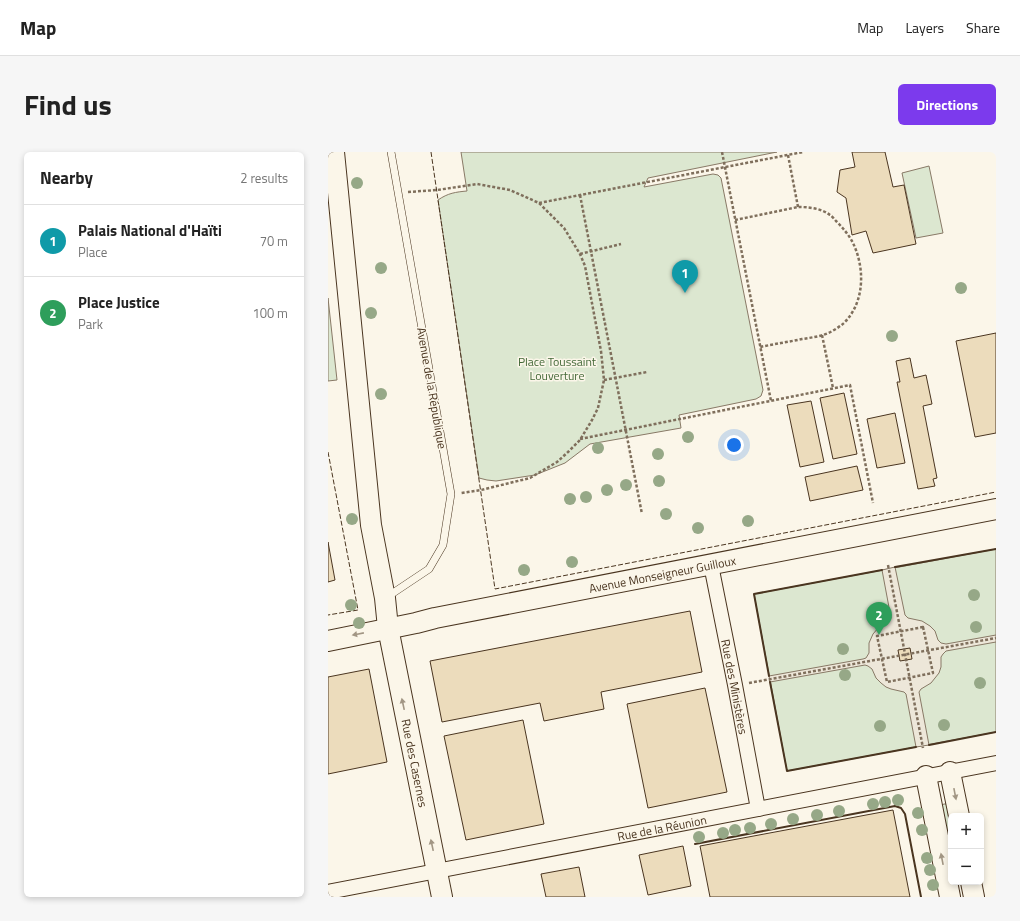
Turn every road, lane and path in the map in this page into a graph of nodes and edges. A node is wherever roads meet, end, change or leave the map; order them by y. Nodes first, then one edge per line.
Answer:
1 (330, 152) edge
2 (334, 152) edge
3 (391, 152) edge
4 (722, 152) edge
5 (803, 152) edge
6 (788, 155) junction
7 (328, 157) edge
8 (725, 167) junction
9 (399, 192) junction
10 (580, 195) junction
11 (539, 203) junction
12 (798, 207) junction
13 (735, 220) junction
14 (621, 244) dead end
15 (591, 251) junction
16 (580, 254) junction
17 (822, 335) junction
18 (760, 347) junction
19 (647, 372) dead end
20 (616, 378) junction
21 (604, 380) junction
22 (833, 388) junction
23 (771, 401) junction
24 (626, 430) junction
25 (580, 440) junction
26 (451, 494) junction
27 (873, 502) dead end
28 (996, 509) edge
29 (642, 514) dead end
30 (710, 565) junction
31 (888, 565) dead end
32 (385, 598) junction
33 (388, 628) junction
34 (900, 632) junction
35 (996, 638) edge
36 (328, 640) edge
37 (928, 650) junction
38 (905, 655) junction
39 (882, 659) junction
40 (910, 678) junction
41 (735, 686) junction
42 (923, 748) dead end
43 (996, 763) edge
44 (950, 772) junction
45 (926, 776) junction
46 (758, 809) junction
47 (958, 813) edge
48 (438, 871) junction
49 (972, 885) edge
50 (328, 892) edge
51 (442, 897) edge
52 (950, 897) edge
53 (974, 897) edge

1 - 7 street
2 - 32 street
3 - 9 lane, Avenue de la République
4 - 8 path
5 - 6 path
6 - 8 path
6 - 12 path
8 - 10 path
8 - 13 path
9 - 11 path
9 - 26 lane, Avenue de la République
10 - 11 path
10 - 15 path
11 - 16 path
12 - 13 path
12 - 17 path
13 - 18 path
14 - 15 path
15 - 16 path
15 - 20 path
16 - 21 path
17 - 18 path
17 - 22 path
18 - 23 path
19 - 20 path
20 - 21 path
20 - 24 path
21 - 25 path
22 - 23 path
22 - 27 path
23 - 24 path
24 - 25 path
24 - 29 path
25 - 26 path
26 - 32 lane, Avenue de la République
28 - 30 street, Avenue Monseigneur Guilloux
30 - 33 street, Avenue Monseigneur Guilloux
30 - 41 street, Rue des Ministères
31 - 34 path
32 - 33 street
33 -> 36 street, Avenue Monseigneur Guilloux
48 -> 33 street, Rue des Casernes
34 - 37 path
34 - 38 path
34 - 39 path
35 - 37 path
37 - 38 path
37 - 40 path
38 - 39 path
38 - 40 path
39 - 40 path
39 - 41 path
40 - 42 path
41 - 46 street, Rue des Ministères
43 - 44 street, Rue de la Réunion
44 - 45 street, Rue de la Réunion
44 -> 47 street
45 - 46 street, Rue de la Réunion
52 -> 45 street
46 - 48 street, Rue de la Réunion
48 - 50 street, Rue de la Réunion
48 - 51 street, Rue des Casernes
49 - 53 street

